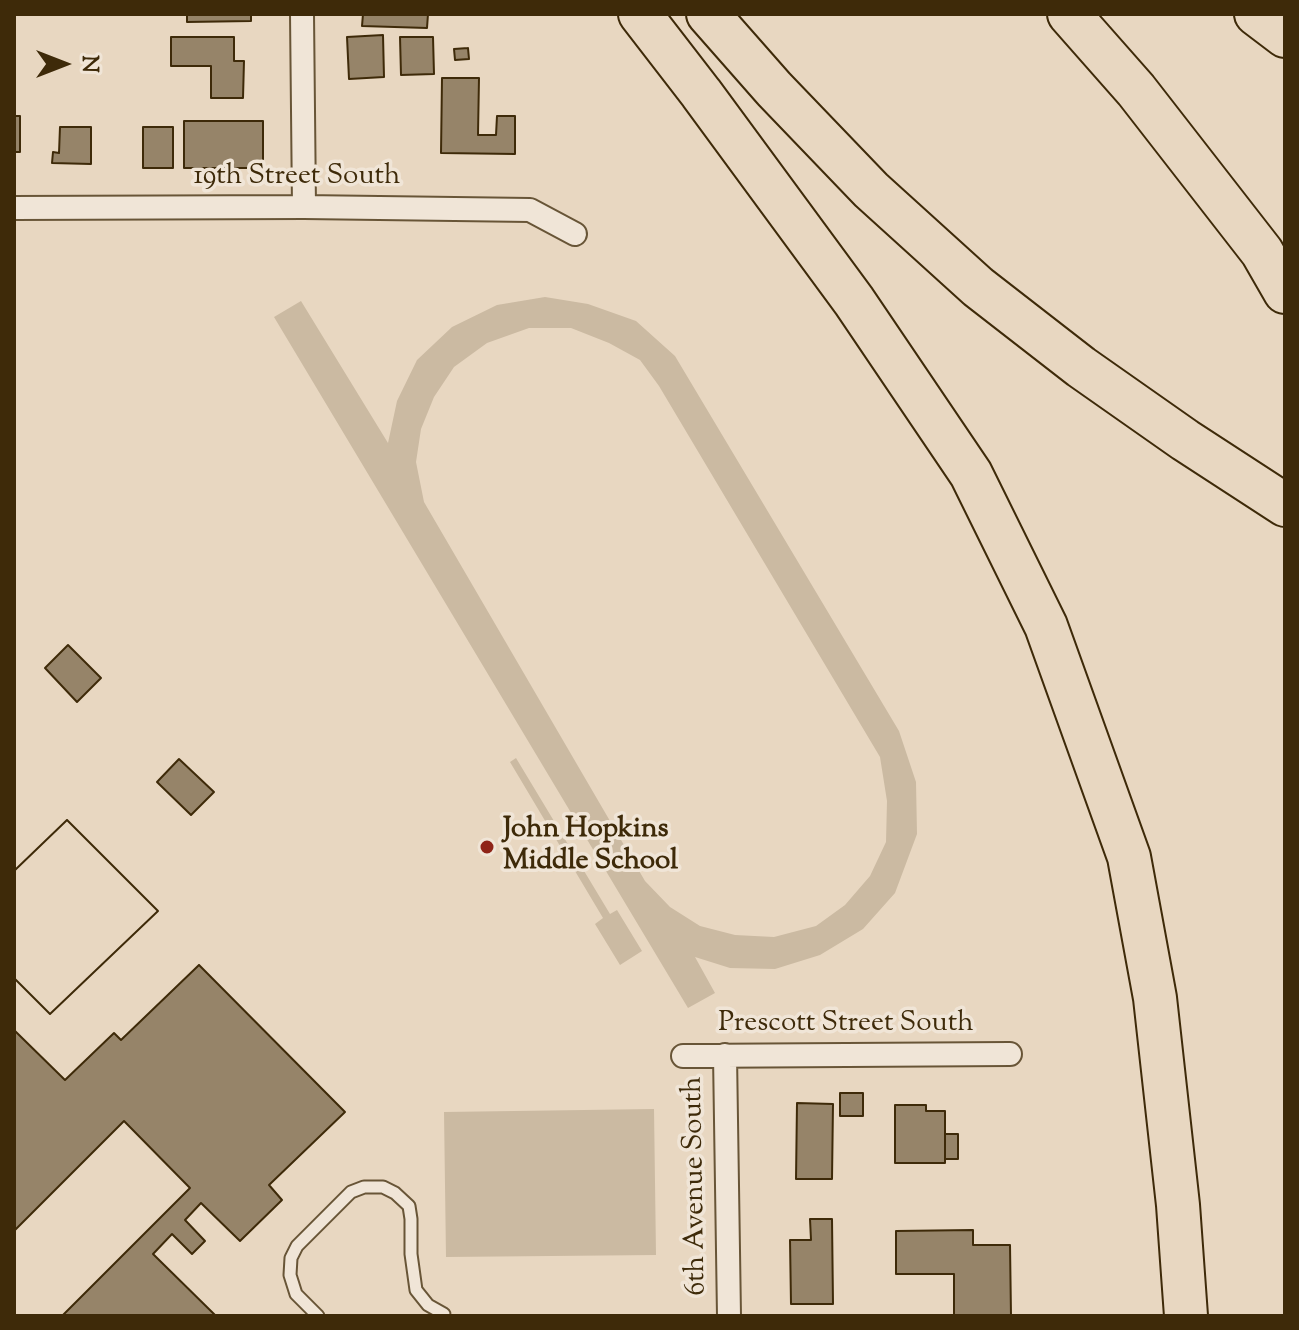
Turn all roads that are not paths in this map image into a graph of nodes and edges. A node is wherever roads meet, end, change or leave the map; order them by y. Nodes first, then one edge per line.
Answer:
1 (302, 14) edge
2 (640, 14) edge
3 (708, 14) edge
4 (1069, 14) edge
5 (1256, 14) edge
6 (1285, 36) edge
7 (304, 207) junction
8 (14, 208) edge
9 (575, 234) dead end
10 (1285, 292) edge
11 (1285, 505) edge
12 (1010, 1054) dead end
13 (725, 1055) junction
14 (683, 1056) dead end
15 (444, 1314) dead end
16 (318, 1316) edge
17 (729, 1316) edge
18 (1186, 1316) edge

1 - 7 street
2 - 18 highway
3 - 11 highway
4 - 10 highway
5 - 6 highway
7 - 8 street, 19th Street South
7 - 9 street, 19th Street South
12 - 13 street, Prescott Street South
13 - 14 street, Prescott Street South
13 - 17 street, 6th Avenue South
15 - 16 lane

